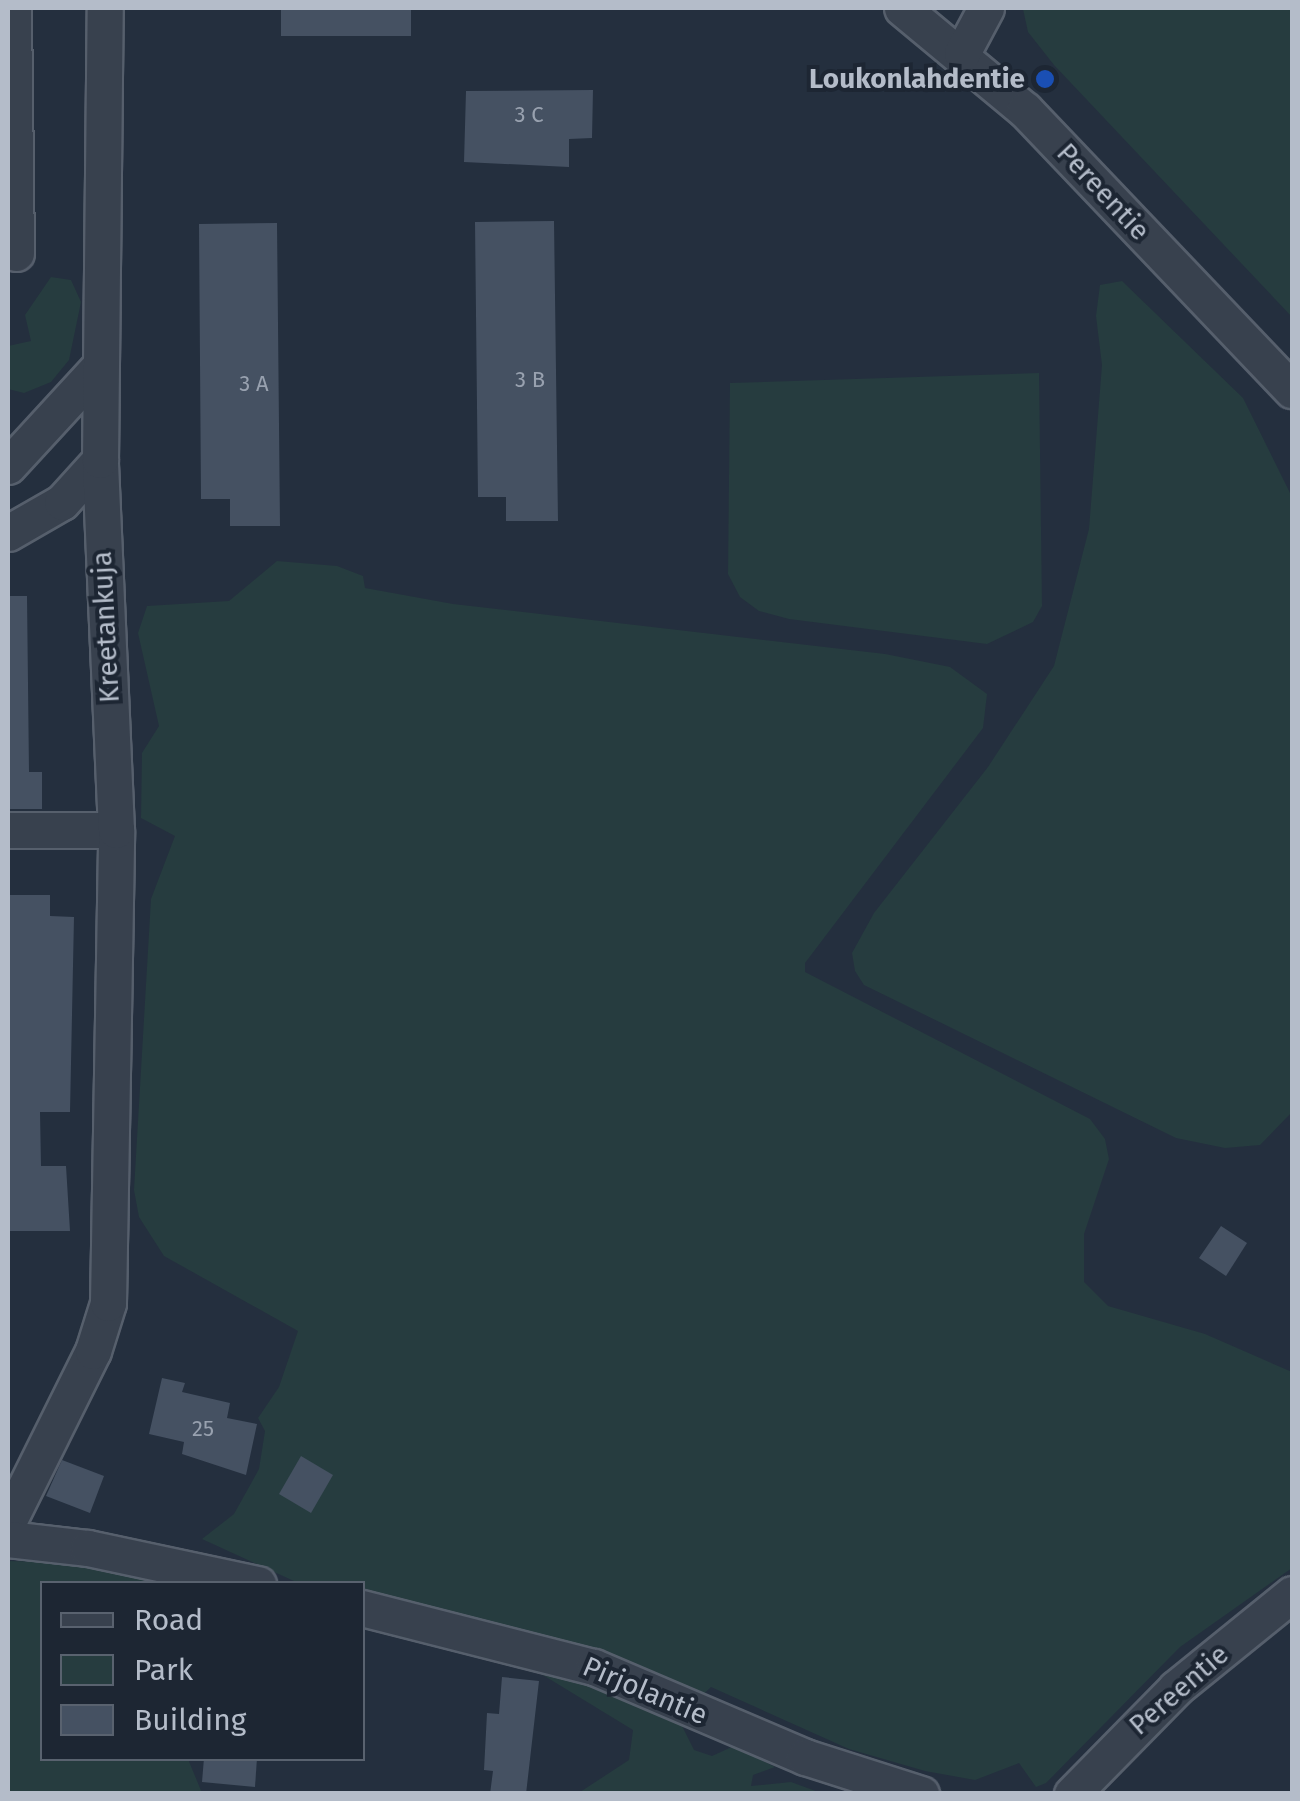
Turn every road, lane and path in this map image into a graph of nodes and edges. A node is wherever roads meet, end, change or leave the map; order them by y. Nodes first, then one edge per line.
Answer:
1 (13, 8) edge
2 (105, 8) edge
3 (902, 8) edge
4 (986, 8) edge
5 (962, 53) junction
6 (16, 253) dead end
7 (100, 366) junction
8 (1292, 390) edge
9 (100, 460) junction
10 (8, 466) edge
11 (8, 534) edge
12 (8, 830) edge
13 (116, 830) junction
14 (8, 1522) edge
15 (8, 1539) edge
16 (244, 1581) edge
17 (1292, 1594) edge
18 (365, 1609) edge
19 (920, 1794) edge
20 (1072, 1794) edge

1 - 6 street
2 - 7 street, Kreetankuja
3 - 5 street, Pereentie
4 - 5 street
5 - 8 street, Pereentie
7 - 9 street, Kreetankuja
7 - 10 street
9 - 11 street
9 - 13 street, Kreetankuja
12 - 13 street
13 - 14 street, Kreetankuja
15 - 16 street
17 - 20 street, Pereentie
18 - 19 street, Pirjolantie

